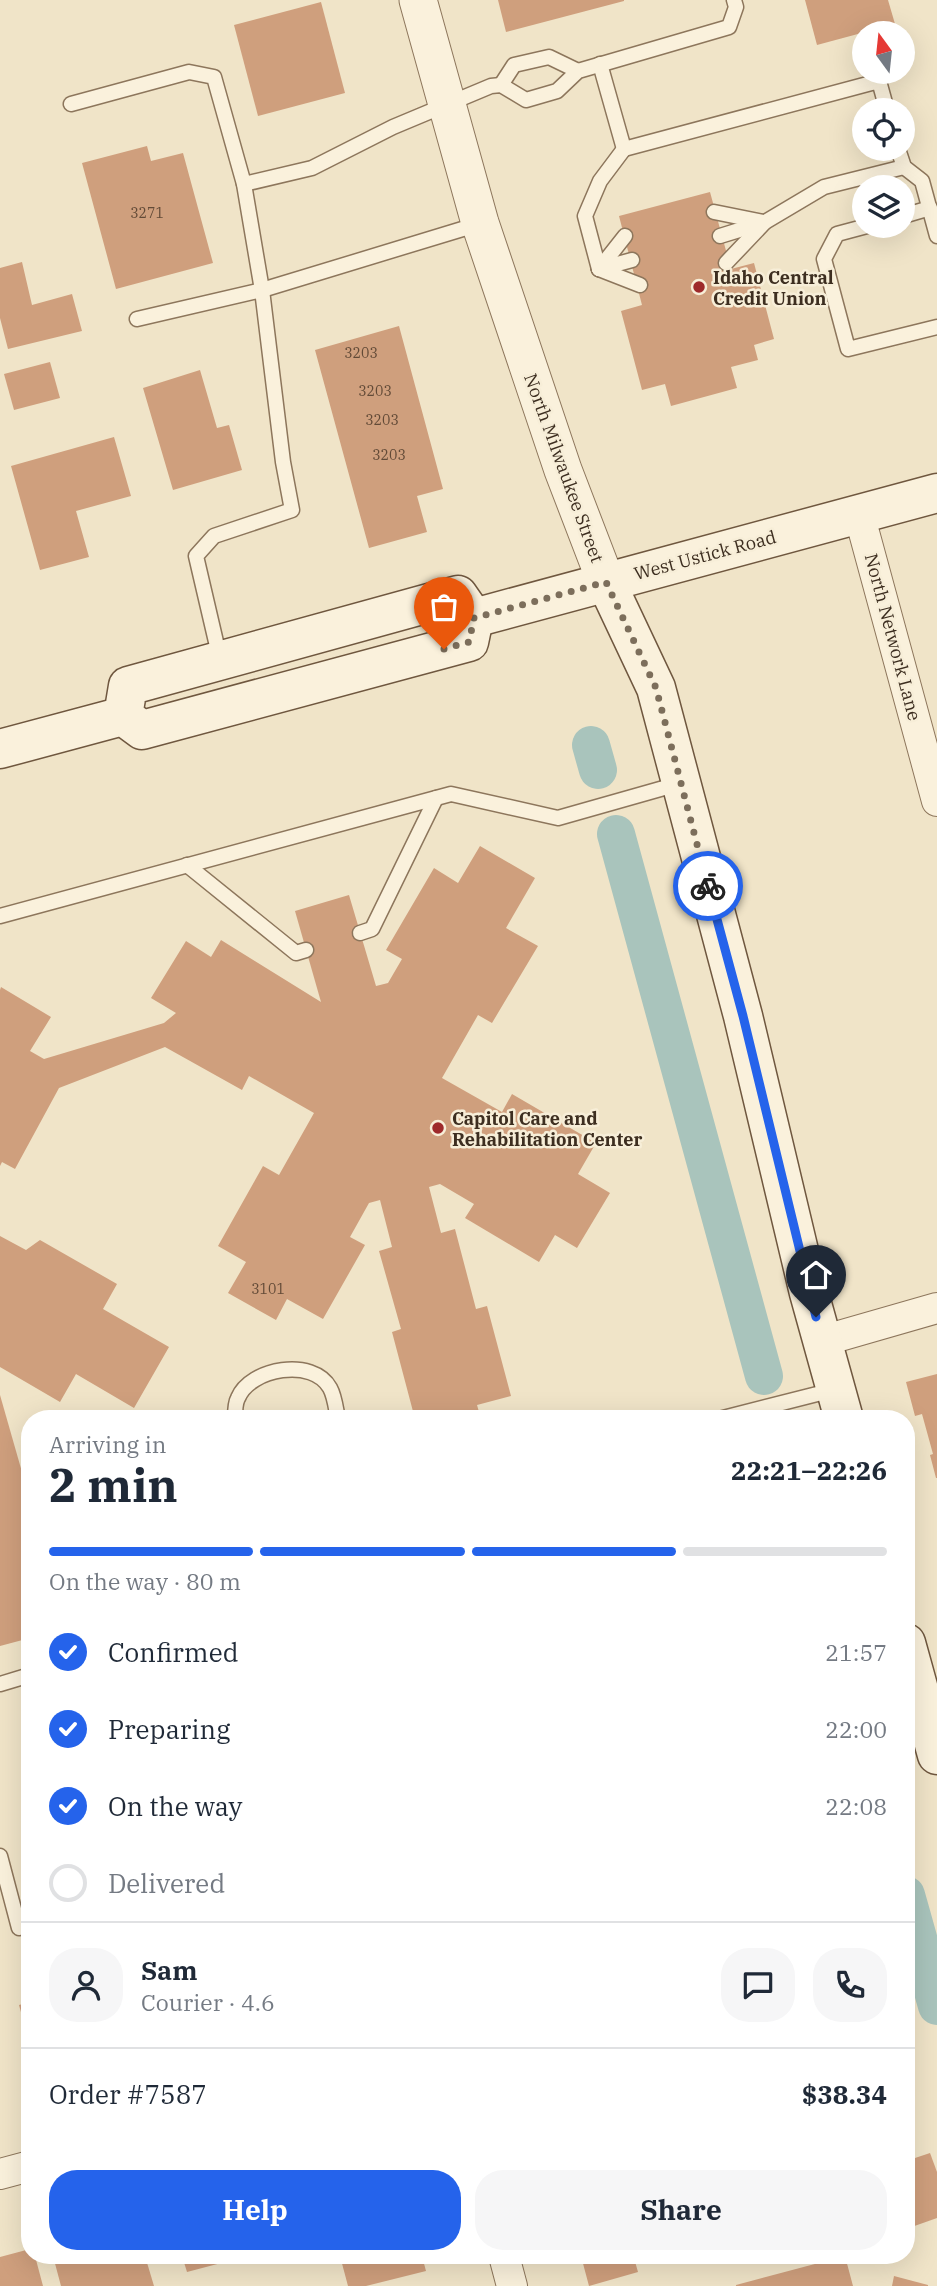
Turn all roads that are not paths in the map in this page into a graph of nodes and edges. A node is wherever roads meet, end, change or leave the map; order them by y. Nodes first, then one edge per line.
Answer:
1 (418, 0) edge
2 (734, 0) edge
3 (600, 64) junction
4 (578, 71) junction
5 (501, 85) junction
6 (884, 98) edge
7 (71, 104) dead end
8 (447, 104) junction
9 (624, 149) junction
10 (902, 161) edge
11 (904, 167) junction
12 (244, 184) junction
13 (930, 208) junction
14 (714, 212) dead end
15 (915, 212) edge
16 (765, 222) junction
17 (480, 223) junction
18 (852, 230) edge
19 (625, 236) dead end
20 (720, 236) dead end
21 (937, 236) edge
22 (632, 260) dead end
23 (726, 263) dead end
24 (599, 269) junction
25 (640, 285) dead end
26 (262, 290) junction
27 (136, 319) dead end
28 (937, 327) edge
29 (937, 493) edge
30 (859, 514) junction
31 (606, 582) junction
32 (474, 618) junction
33 (221, 660) junction
34 (123, 716) junction
35 (0, 749) edge
36 (682, 783) junction
37 (935, 785) edge
38 (436, 798) junction
39 (187, 865) junction
40 (0, 916) edge
41 (360, 933) dead end
42 (306, 950) dead end
43 (937, 1308) edge
44 (822, 1341) junction
45 (839, 1404) edge
46 (236, 1410) edge
47 (336, 1410) edge
48 (791, 1410) edge
49 (915, 1676) edge
50 (21, 1678) edge
51 (0, 1684) edge
52 (937, 1755) edge
53 (0, 1856) edge
54 (19, 1928) dead end
55 (21, 2168) edge
56 (0, 2174) edge
57 (506, 2264) edge
58 (512, 2286) edge

1 - 8 street, North Milwaukee Street
2 - 3 lane
3 - 4 lane
3 - 9 lane
4 - 5 lane
4 - 5 lane
5 - 8 lane
6 - 9 lane
7 - 12 lane
8 - 12 lane
8 - 17 street, North Milwaukee Street
9 - 24 lane
10 - 11 lane
11 - 13 lane
11 - 16 lane
12 - 26 lane
13 - 15 lane
13 - 21 lane
14 - 16 lane
16 - 20 lane
16 - 23 lane
17 - 26 lane
17 - 31 street, North Milwaukee Street
18 - 28 lane
19 - 24 lane
22 - 24 lane
24 - 25 lane
26 - 27 lane
26 - 33 lane
29 - 30 main road, West Ustick Road
30 - 31 main road, West Ustick Road
30 - 37 street, North Network Lane
31 - 32 main road, West Ustick Road
31 - 36 main road, North Milwaukee Street
32 - 33 main road
32 - 34 main road
33 - 34 main road
34 - 35 main road
36 - 38 lane
36 - 44 main road, North Milwaukee Street
38 - 39 lane
38 - 41 lane
39 - 40 lane
39 - 42 lane
43 - 44 street
44 - 45 main road, North Milwaukee Street
45 - 48 lane
46 - 47 lane
49 - 52 main road
50 - 51 lane
53 - 54 lane
55 - 56 street
57 - 58 street

